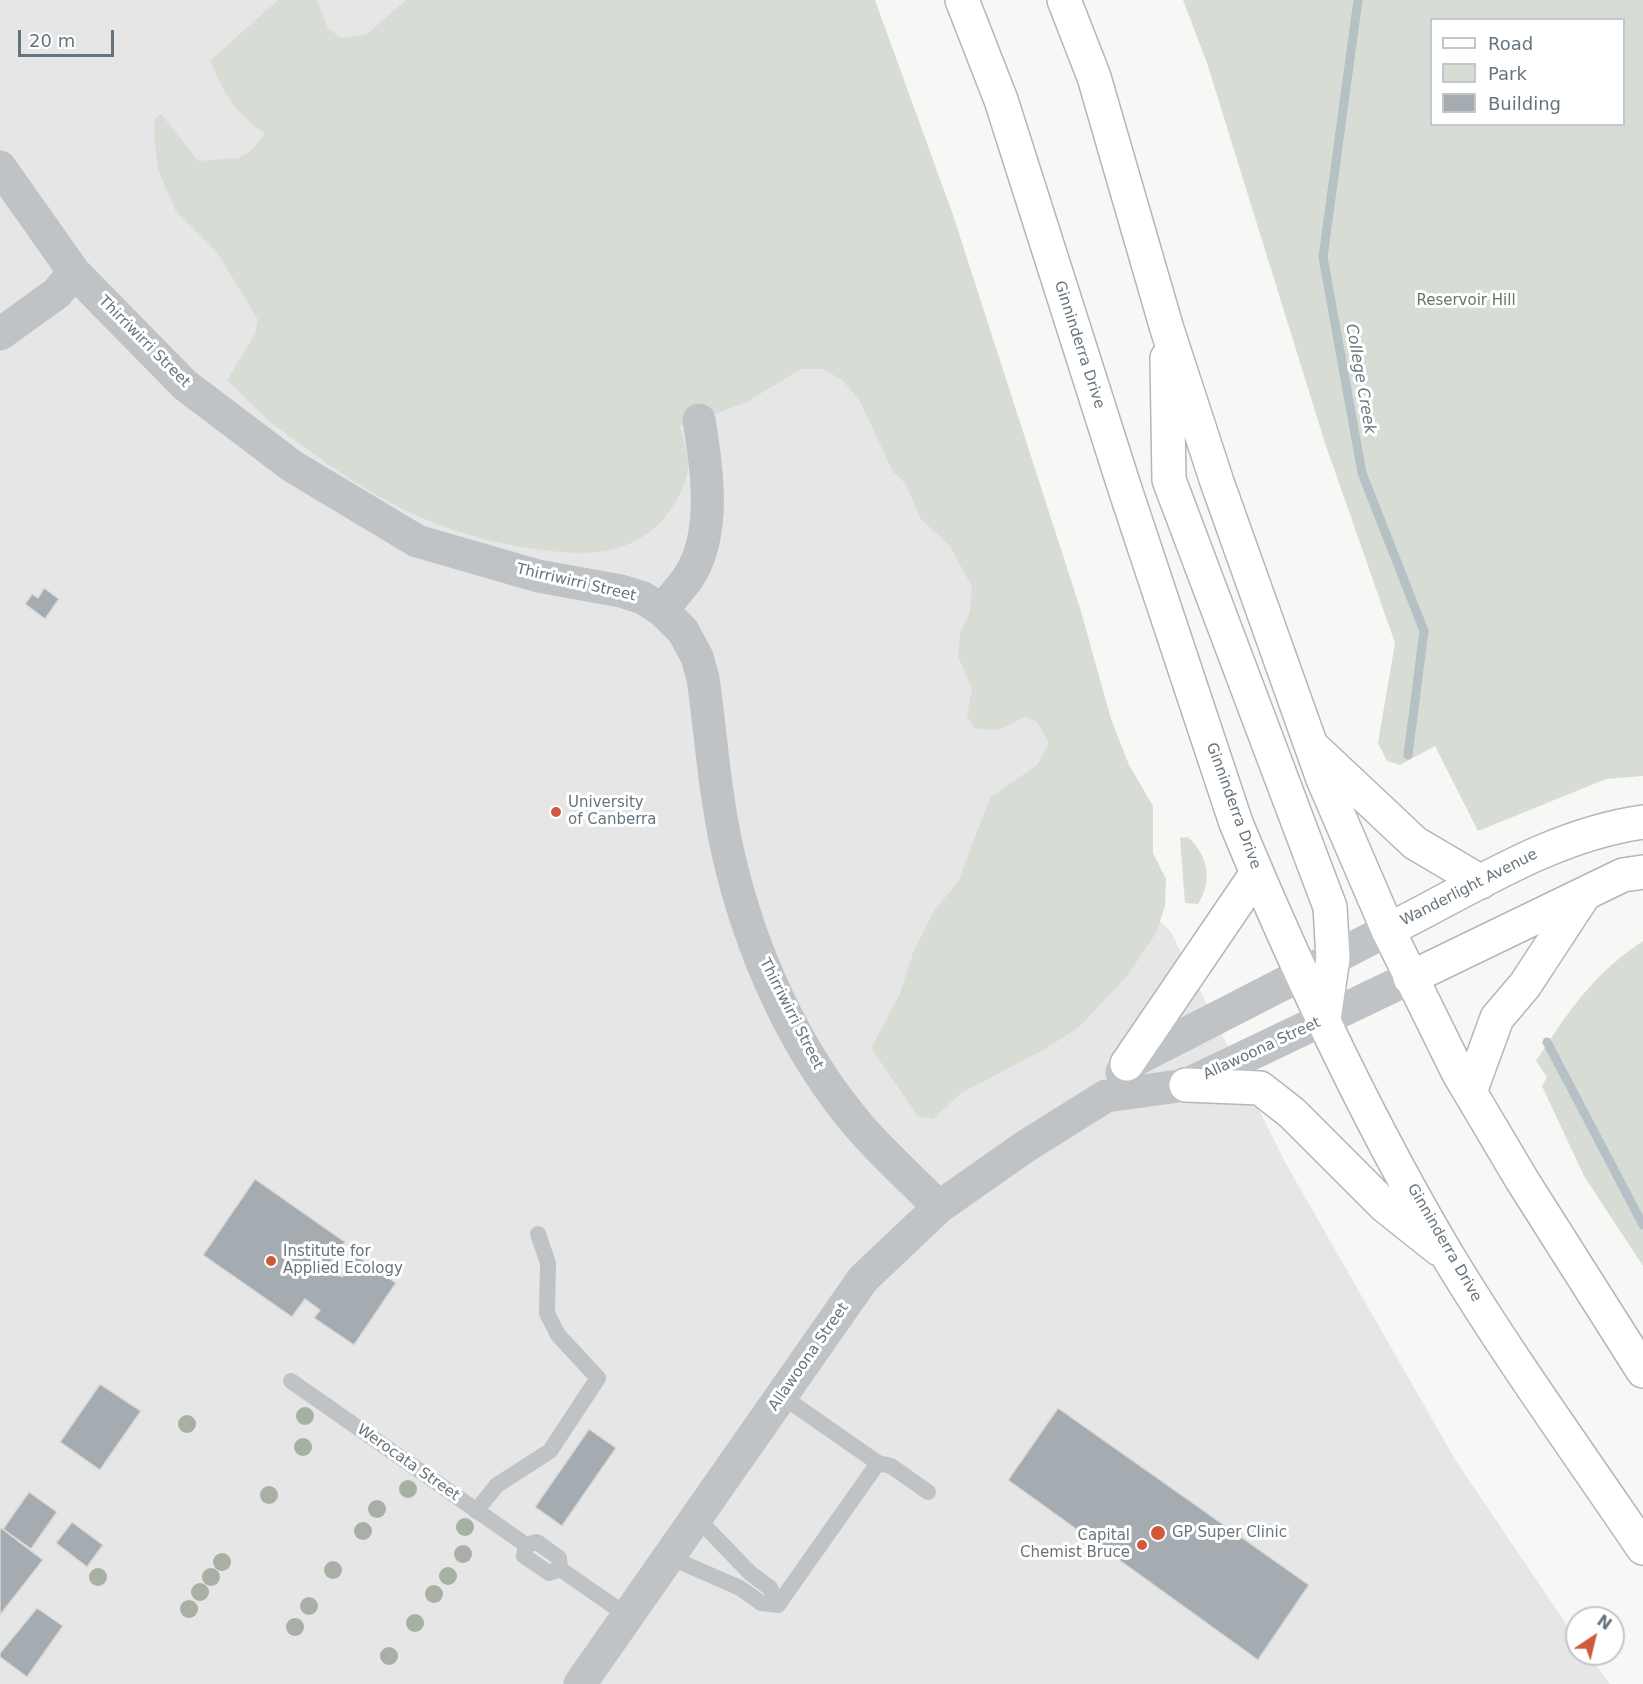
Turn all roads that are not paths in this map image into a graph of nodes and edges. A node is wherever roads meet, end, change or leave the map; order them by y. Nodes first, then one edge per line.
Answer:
1 (962, 0) edge
2 (1064, 0) edge
3 (0, 167) edge
4 (74, 272) junction
5 (1167, 329) junction
6 (0, 334) edge
7 (699, 420) dead end
8 (662, 610) junction
9 (1310, 744) junction
10 (1643, 822) edge
11 (1643, 872) edge
12 (1257, 873) junction
13 (1481, 882) junction
14 (1584, 895) junction
15 (1388, 930) junction
16 (1333, 958) junction
17 (1303, 973) junction
18 (1410, 978) junction
19 (1324, 1019) junction
20 (1127, 1064) junction
21 (1186, 1085) junction
22 (1470, 1092) junction
23 (1106, 1096) junction
24 (939, 1207) junction
25 (538, 1234) dead end
26 (1449, 1258) junction
27 (1643, 1371) edge
28 (291, 1381) dead end
29 (782, 1396) junction
30 (878, 1463) junction
31 (928, 1492) dead end
32 (476, 1511) junction
33 (697, 1518) junction
34 (1643, 1548) edge
35 (669, 1557) junction
36 (778, 1605) junction
37 (628, 1616) junction
38 (580, 1684) edge

1 - 12 main road, Ginninderra Drive
2 - 5 main road
3 - 4 street, Thirriwirri Street
4 - 6 street
4 - 8 street, Thirriwirri Street
5 - 9 main road
5 - 16 main road
7 - 8 street
8 - 24 street, Thirriwirri Street
9 - 13 main road
9 - 15 main road
10 - 13 main road, Wanderlight Avenue
11 - 14 main road
12 - 17 main road, Ginninderra Drive
12 - 20 main road
13 - 15 main road, Wanderlight Avenue
14 - 18 main road
14 - 22 main road
15 - 16 street, Wanderlight Avenue
15 - 18 main road
16 - 17 street, Wanderlight Avenue
16 - 19 main road
17 - 19 main road, Ginninderra Drive
17 - 20 street, Allawoona Street
18 - 19 street, Allawoona Street
18 - 22 main road
19 - 21 street, Allawoona Street
19 - 26 main road, Ginninderra Drive
20 - 23 street, Allawoona Street
21 - 23 street, Allawoona Street
21 - 26 main road
22 - 27 main road
23 - 24 street, Allawoona Street
24 - 29 street, Allawoona Street
25 - 32 lane
26 - 34 main road, Ginninderra Drive
28 - 32 lane, Werocata Street
29 - 30 lane
29 - 33 street, Allawoona Street
30 - 31 lane
30 - 36 lane
32 - 37 lane, Werocata Street
33 - 35 street, Allawoona Street
33 - 36 lane
35 - 36 lane
35 - 37 street, Allawoona Street
37 - 38 street, Allawoona Street

